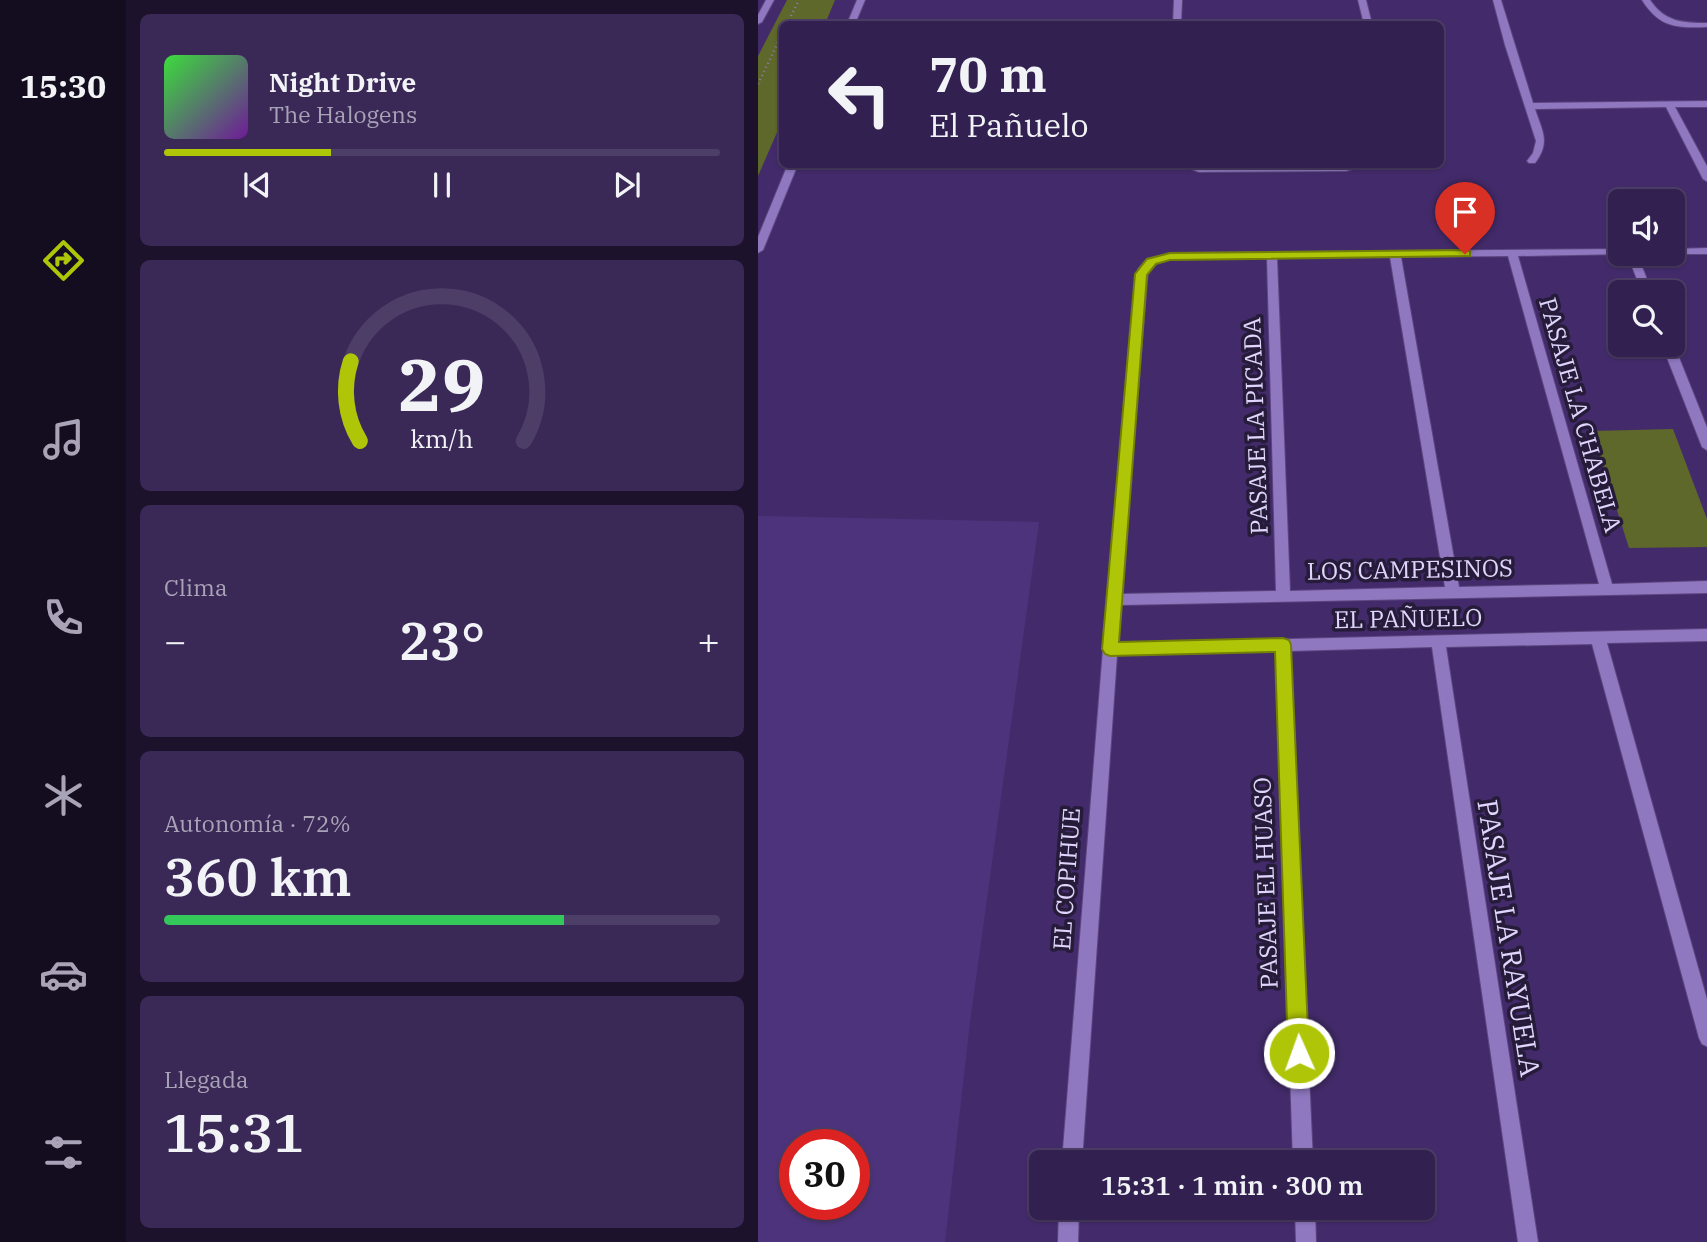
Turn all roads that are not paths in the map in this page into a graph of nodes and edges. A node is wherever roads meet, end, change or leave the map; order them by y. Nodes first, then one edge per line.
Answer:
1 (770, 0) edge
2 (861, 0) edge
3 (1178, 0) edge
4 (1362, 0) edge
5 (1497, 0) edge
6 (1646, 0) edge
7 (852, 21) edge
8 (1177, 21) edge
9 (1367, 21) edge
10 (758, 22) edge
11 (1707, 24) edge
12 (1707, 104) edge
13 (1669, 105) junction
14 (1531, 106) junction
15 (1532, 161) dead end
16 (792, 168) edge
17 (1196, 168) edge
18 (1346, 168) edge
19 (1707, 179) edge
20 (758, 250) edge
21 (1707, 251) edge
22 (1608, 252) edge
23 (1685, 252) edge
24 (1512, 253) junction
25 (1395, 254) junction
26 (1272, 256) junction
27 (1673, 357) edge
28 (1707, 446) edge
29 (1707, 587) edge
30 (1607, 589) junction
31 (1453, 592) junction
32 (1283, 596) junction
33 (1114, 600) junction
34 (1707, 635) edge
35 (1598, 638) junction
36 (1438, 642) junction
37 (1283, 645) junction
38 (1110, 649) junction
39 (1707, 1038) edge
40 (1073, 1150) edge
41 (1303, 1150) edge
42 (1069, 1220) edge
43 (1305, 1220) edge
44 (1068, 1242) edge
45 (1306, 1242) edge
46 (1528, 1242) edge

1 - 10 street
2 - 7 street
3 - 8 street
4 - 9 street
5 - 14 street
6 - 11 street
12 - 13 street
13 - 14 street
13 - 19 street
14 - 15 street
16 - 20 street
17 - 18 street
21 - 23 street
22 - 24 street
24 - 25 street
24 - 30 street, PASAJE LA CHABELA
25 - 26 street
25 - 31 street
26 - 32 street, PASAJE LA PICADA
26 - 33 street, EL COPIHUE
27 - 28 street
29 - 30 street, LOS CAMPESINOS
30 - 31 street, LOS CAMPESINOS
31 - 32 street, LOS CAMPESINOS
32 - 33 street, LOS CAMPESINOS
33 - 38 street, EL COPIHUE
34 - 35 street, EL PAÑUELO
35 - 36 street, EL PAÑUELO
35 - 39 street
36 - 37 street, EL PAÑUELO
36 - 46 street, PASAJE LA RAYUELA
37 - 38 street, EL PAÑUELO
37 - 41 street, PASAJE EL HUASO
38 - 40 street, EL COPIHUE
42 - 44 street
43 - 45 street

